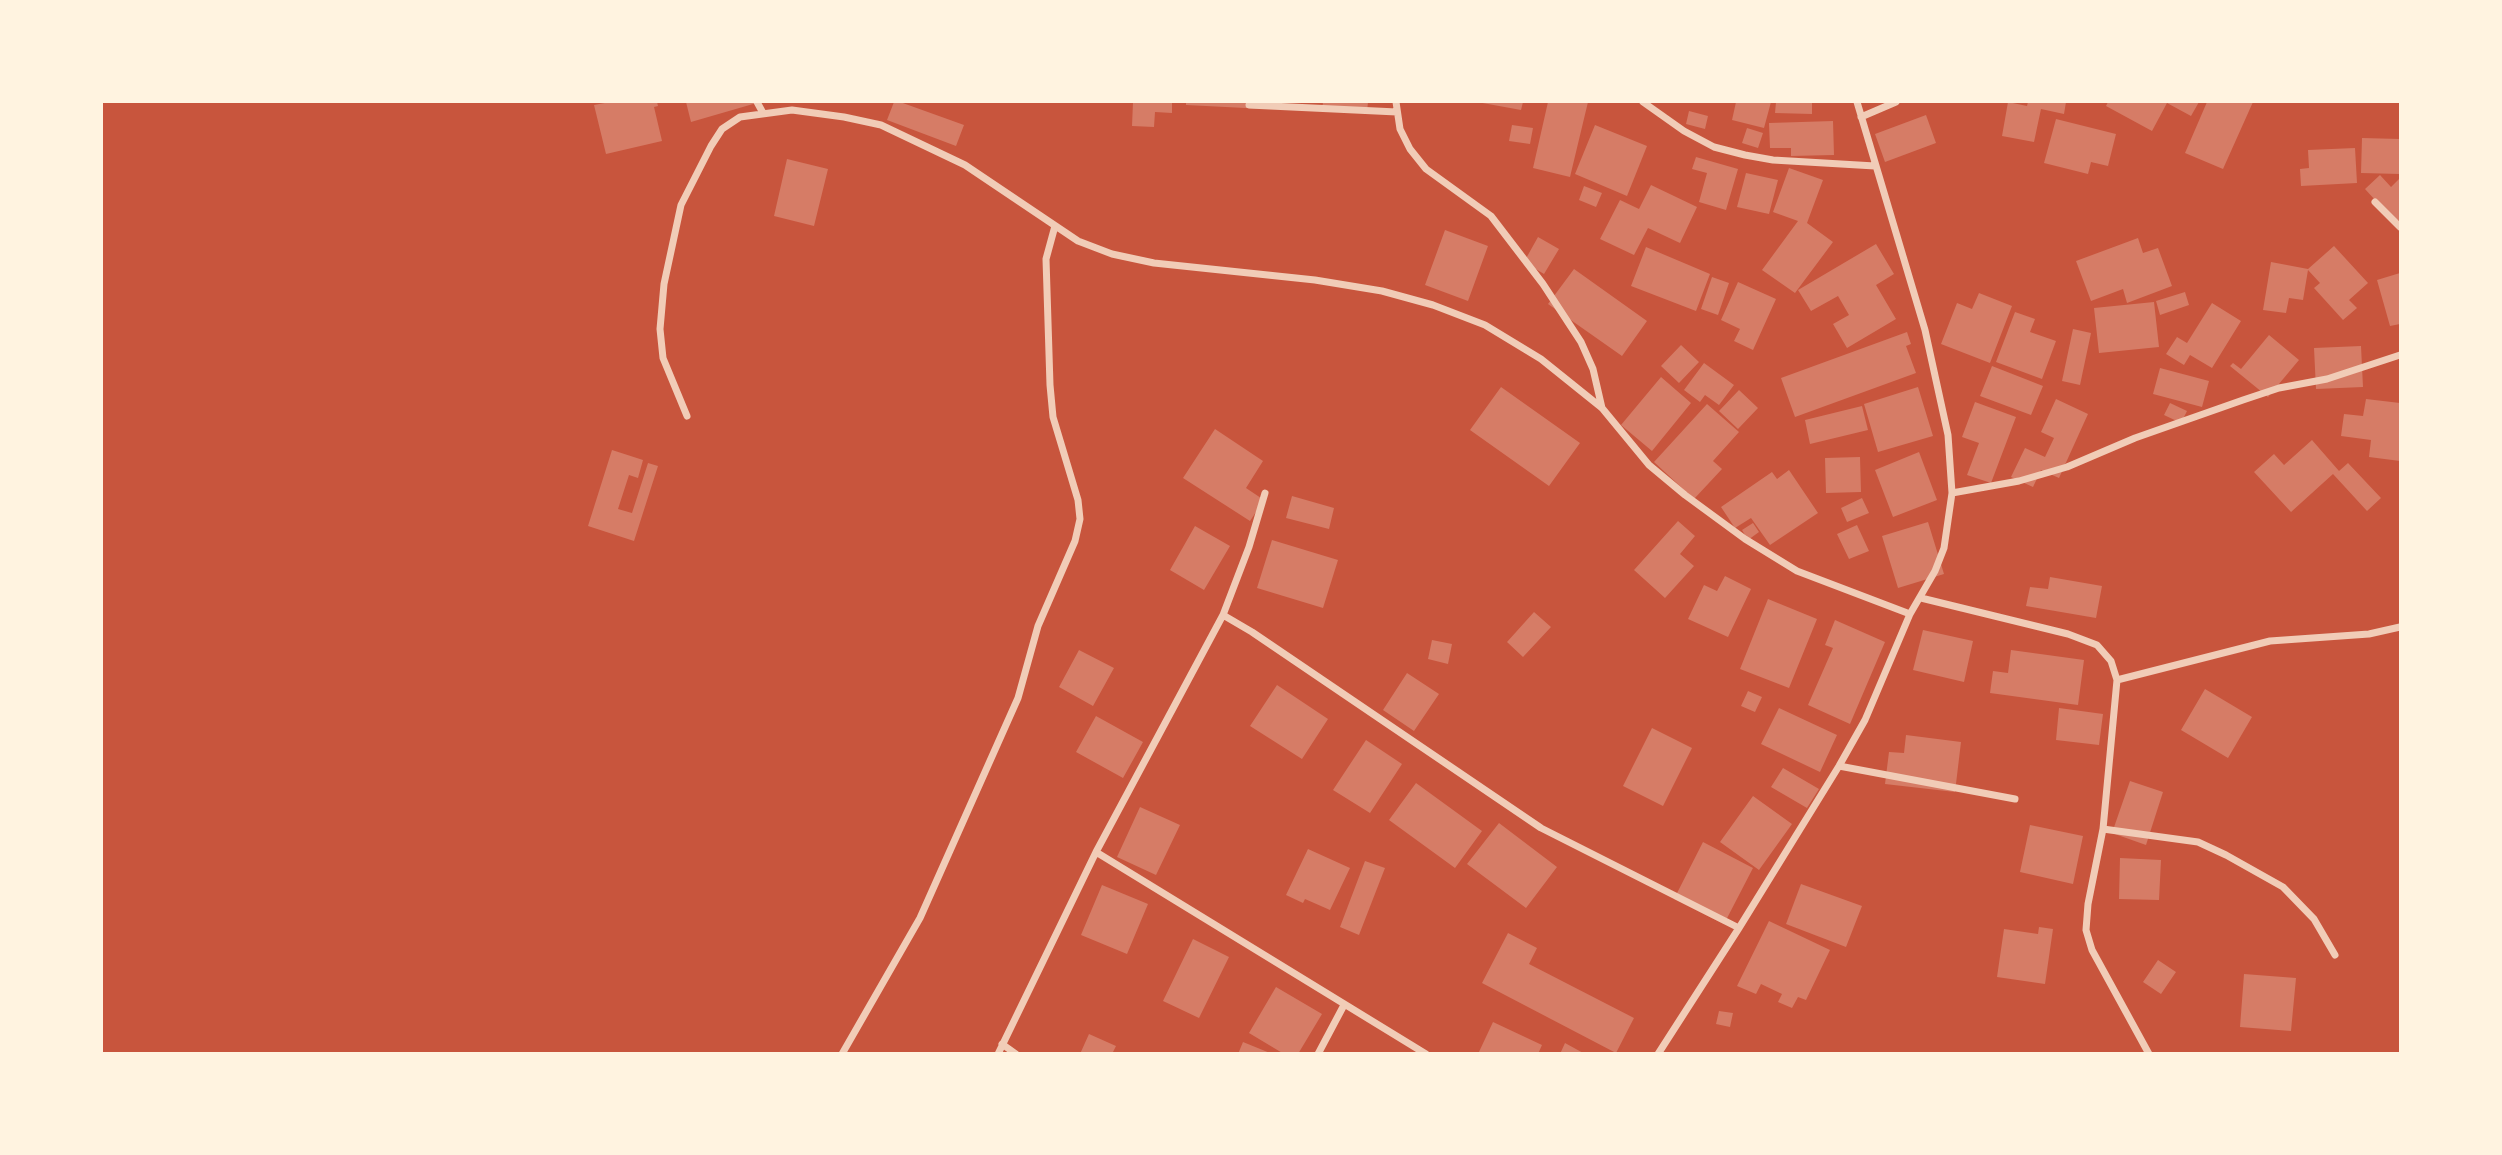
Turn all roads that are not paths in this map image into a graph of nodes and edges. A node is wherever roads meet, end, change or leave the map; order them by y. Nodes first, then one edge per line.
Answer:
1 (757, 102) edge
2 (1396, 102) edge
3 (1643, 102) edge
4 (1857, 102) edge
5 (1896, 102) edge
6 (1249, 105) dead end
7 (792, 106) edge
8 (1397, 112) junction
9 (763, 113) junction
10 (1861, 117) junction
11 (1875, 166) junction
12 (2375, 202) dead end
13 (1055, 226) junction
14 (2400, 227) edge
15 (2400, 355) edge
16 (1602, 408) junction
17 (687, 416) dead end
18 (1265, 493) dead end
19 (1952, 493) junction
20 (1921, 598) junction
21 (1910, 614) junction
22 (1223, 615) junction
23 (2400, 627) edge
24 (2117, 680) junction
25 (1839, 766) junction
26 (2015, 799) dead end
27 (2103, 829) junction
28 (1096, 852) junction
29 (1739, 928) junction
30 (2334, 955) dead end
31 (1344, 1005) junction
32 (1002, 1044) junction
33 (842, 1054) edge
34 (998, 1054) edge
35 (1016, 1054) edge
36 (1318, 1054) edge
37 (1426, 1054) edge
38 (1658, 1054) edge
39 (2149, 1054) edge

1 - 9 street
2 - 8 street
3 - 11 street
4 - 10 street
5 - 10 street
6 - 8 street
7 - 9 street
7 - 13 street
8 - 16 street
9 - 17 street
10 - 11 street
11 - 19 street
12 - 14 street
13 - 16 street
13 - 33 street
15 - 19 street
16 - 21 street
18 - 22 street
19 - 20 street
20 - 21 street
20 - 24 street
21 - 25 street
22 - 28 street
22 - 29 street
23 - 24 street
24 - 27 street
25 - 26 street
25 - 29 street
27 - 30 street
27 - 39 street
28 - 31 street
28 - 32 street
29 - 38 street
31 - 36 street
31 - 37 street
32 - 34 street
32 - 35 street

